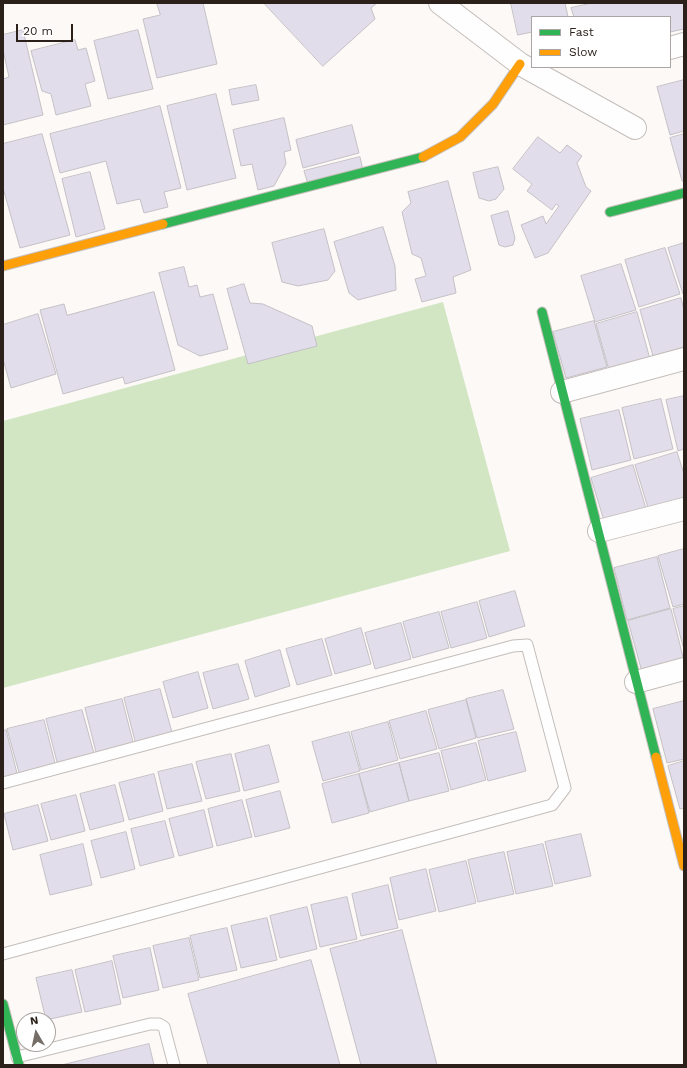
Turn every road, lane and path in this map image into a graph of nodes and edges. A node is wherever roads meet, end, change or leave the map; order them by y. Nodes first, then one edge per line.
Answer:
1 (440, 3) edge
2 (684, 44) edge
3 (671, 48) edge
4 (520, 64) junction
5 (634, 128) dead end
6 (684, 193) edge
7 (610, 212) dead end
8 (3, 266) edge
9 (542, 312) dead end
10 (684, 359) edge
11 (562, 392) junction
12 (684, 508) edge
13 (598, 531) junction
14 (684, 669) edge
15 (636, 682) junction
16 (3, 783) edge
17 (677, 813) edge
18 (684, 866) edge
19 (3, 954) edge
20 (3, 1004) edge
21 (18, 1061) edge
22 (174, 1065) edge

1 - 4 street
2 - 3 street
4 - 5 street
4 - 8 street
6 - 7 street
9 - 11 street
10 - 11 street
11 - 13 street
12 - 13 street
13 - 15 street
14 - 15 street
15 - 17 street
16 - 19 lane
17 - 18 street
20 - 21 street
21 - 22 lane

